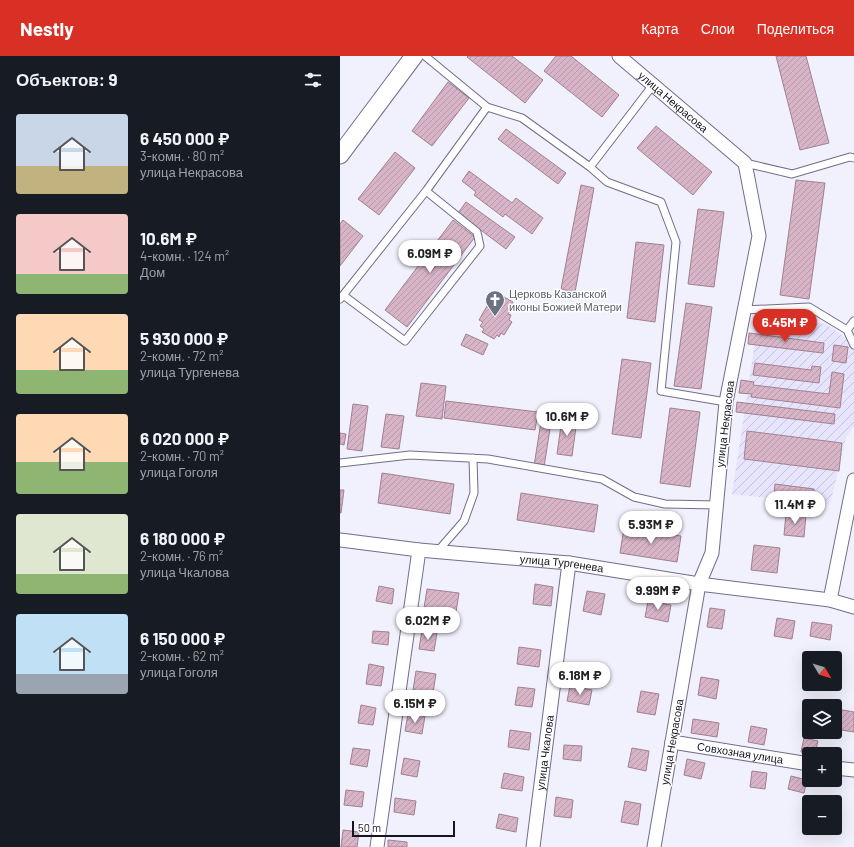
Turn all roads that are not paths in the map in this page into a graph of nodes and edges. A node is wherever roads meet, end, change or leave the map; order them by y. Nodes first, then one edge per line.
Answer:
1 (414, 56) edge
2 (425, 56) edge
3 (624, 58) edge
4 (653, 85) junction
5 (487, 107) junction
6 (340, 155) edge
7 (854, 158) edge
8 (745, 163) junction
9 (590, 167) junction
10 (426, 191) junction
11 (342, 297) edge
12 (744, 310) junction
13 (854, 320) edge
14 (847, 330) junction
15 (854, 345) edge
16 (726, 402) junction
17 (473, 458) junction
18 (340, 463) edge
19 (854, 480) edge
20 (716, 505) junction
21 (340, 540) edge
22 (419, 550) junction
23 (437, 552) junction
24 (569, 563) junction
25 (700, 584) junction
26 (830, 600) junction
27 (854, 607) edge
28 (672, 742) junction
29 (802, 763) edge
30 (842, 769) edge
31 (854, 770) edge
32 (377, 847) edge
33 (533, 847) edge
34 (654, 847) edge

1 - 6 street
2 - 5 lane
3 - 4 street, улица Некрасова
4 - 8 street, улица Некрасова
4 - 9 lane
5 - 9 lane
5 - 10 lane
7 - 8 lane
8 - 12 street, улица Некрасова
9 - 16 lane
10 - 11 lane
10 - 11 lane
12 - 14 lane
12 - 16 street, улица Некрасова
13 - 14 lane
14 - 15 lane
16 - 20 street, улица Некрасова
17 - 18 lane
17 - 20 lane
17 - 23 lane
19 - 26 street
20 - 25 street, улица Некрасова
21 - 22 street, улица Тургенева
22 - 23 street, улица Тургенева
22 - 32 street
23 - 24 street, улица Тургенева
24 - 25 street, улица Тургенева
24 - 33 street, улица Чкалова
25 - 26 street, улица Тургенева
25 - 28 street, улица Некрасова
26 - 27 street, улица Тургенева
28 - 29 street, Совхозная улица
28 - 34 street, улица Некрасова
30 - 31 street

